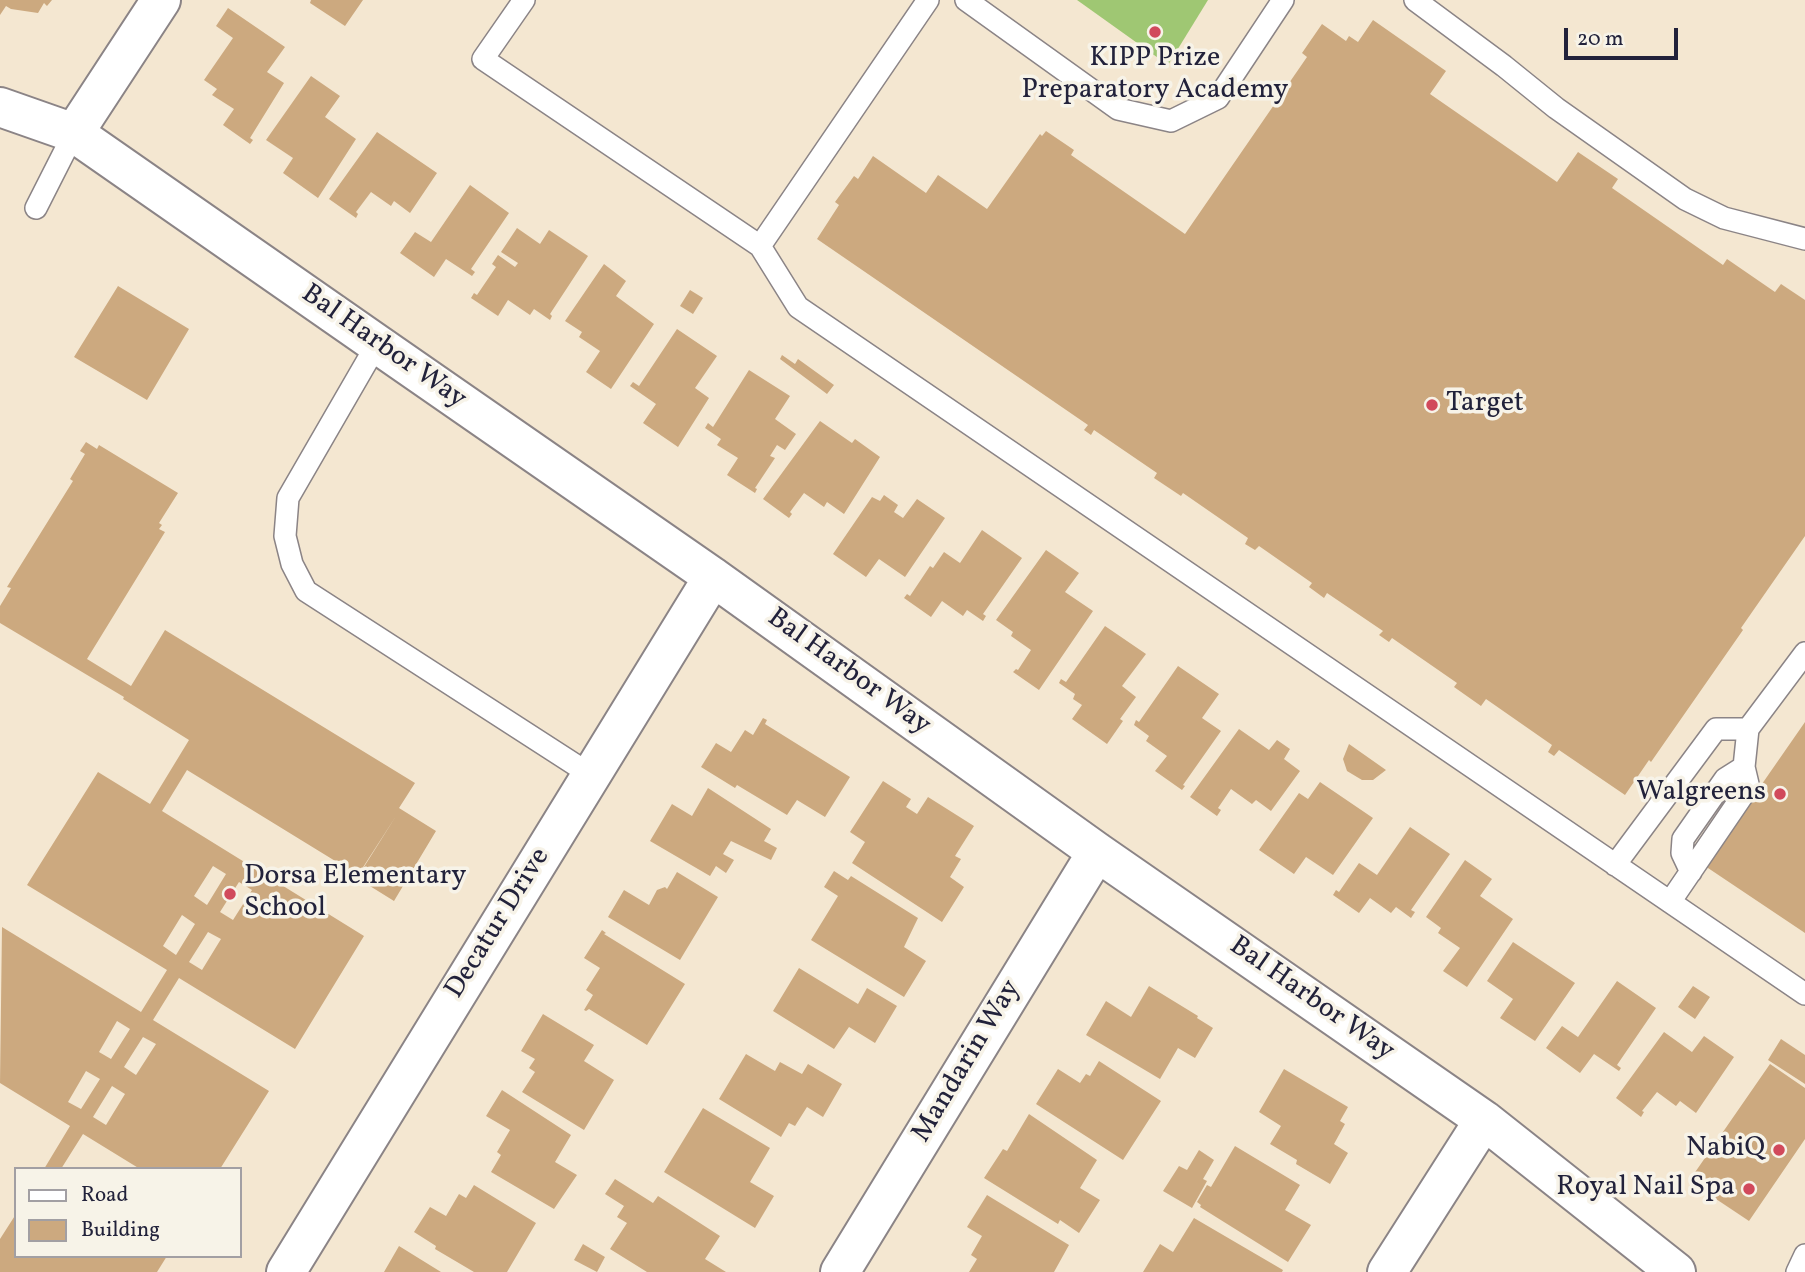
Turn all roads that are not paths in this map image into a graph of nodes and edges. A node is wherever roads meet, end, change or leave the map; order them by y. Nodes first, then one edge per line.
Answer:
1 (161, 0) edge
2 (524, 0) edge
3 (928, 0) edge
4 (966, 0) edge
5 (1283, 0) edge
6 (1415, 0) edge
7 (0, 107) edge
8 (74, 133) junction
9 (36, 208) dead end
10 (1805, 239) edge
11 (760, 246) junction
12 (377, 344) junction
13 (713, 577) junction
14 (1805, 653) edge
15 (1748, 729) junction
16 (591, 775) junction
17 (1097, 852) junction
18 (1615, 865) junction
19 (1670, 902) junction
20 (1805, 994) edge
21 (1484, 1120) junction
22 (1805, 1255) edge
23 (286, 1272) edge
24 (840, 1272) edge
25 (1387, 1272) edge
26 (1676, 1272) edge
27 (1797, 1272) edge

1 - 8 street
2 - 11 lane
3 - 11 lane
4 - 5 lane
6 - 10 lane
7 - 8 street, Bal Harbor Way
8 - 9 lane
8 - 12 street, Bal Harbor Way
11 - 18 lane
12 - 13 street, Bal Harbor Way
12 - 16 lane
13 - 16 street, Decatur Drive
13 - 17 street, Bal Harbor Way
14 - 15 lane
15 - 18 lane
15 - 19 lane
16 - 23 street, Decatur Drive
17 - 21 street, Bal Harbor Way
17 - 24 street, Mandarin Way
18 - 19 lane
19 - 20 lane
21 - 25 street
21 - 26 street, Bal Harbor Way
22 - 27 lane

